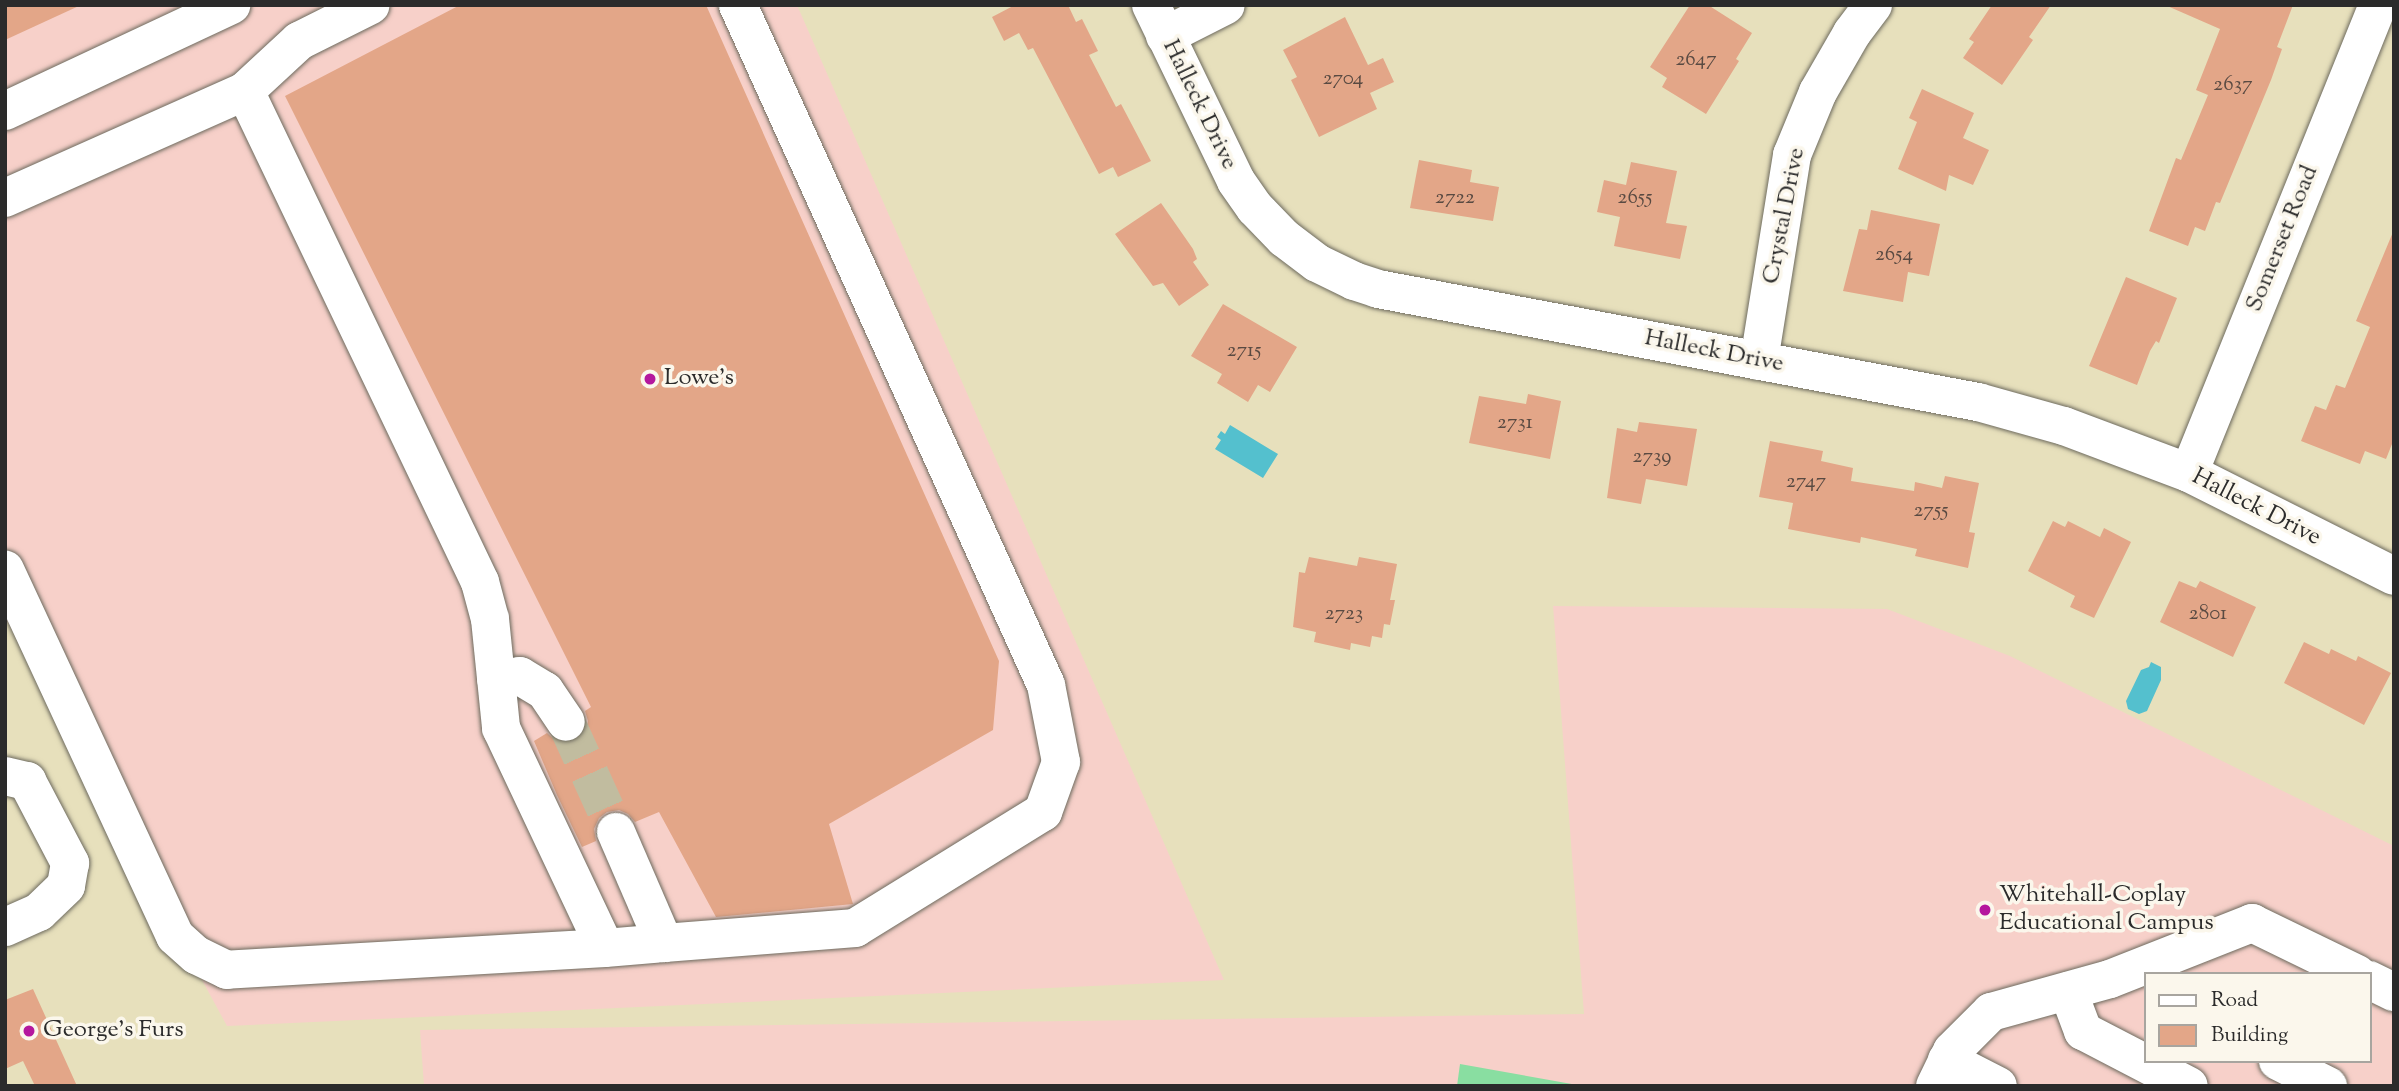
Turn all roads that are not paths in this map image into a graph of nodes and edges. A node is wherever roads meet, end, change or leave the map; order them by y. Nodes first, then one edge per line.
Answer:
1 (231, 5) edge
2 (371, 5) edge
3 (738, 5) edge
4 (1226, 5) edge
5 (1873, 5) edge
6 (2378, 5) edge
7 (1158, 21) edge
8 (245, 92) junction
9 (5, 111) edge
10 (5, 198) edge
11 (1759, 361) junction
12 (2189, 473) junction
13 (5, 570) edge
14 (2394, 576) edge
15 (496, 679) junction
16 (566, 722) tunnel mouth
17 (5, 776) edge
18 (616, 832) tunnel mouth
19 (5, 927) edge
20 (664, 943) junction
21 (605, 948) junction
22 (2353, 972) edge
23 (2110, 979) junction
24 (2371, 981) edge
25 (2068, 991) junction
26 (2394, 992) edge
27 (2144, 996) edge
28 (2144, 1063) edge
29 (2144, 1063) edge
30 (2282, 1063) edge
31 (1941, 1073) edge
32 (1998, 1086) edge
33 (2189, 1086) edge
34 (2328, 1086) edge

1 - 9 street
2 - 8 street
3 - 20 street
4 - 7 street
5 - 11 street, Crystal Drive
6 - 12 street, Somerset Road
7 - 11 street, Halleck Drive
8 - 10 street
8 - 15 street
11 - 12 street, Halleck Drive
12 - 14 street, Halleck Drive
13 - 21 street
15 - 16 street
15 - 21 street
17 - 19 street
18 - 20 street
20 - 21 street
22 - 23 street
23 - 25 street
23 - 27 street
24 - 26 street
25 - 28 street
25 - 31 street
29 - 33 street
30 - 34 street
31 - 32 street

